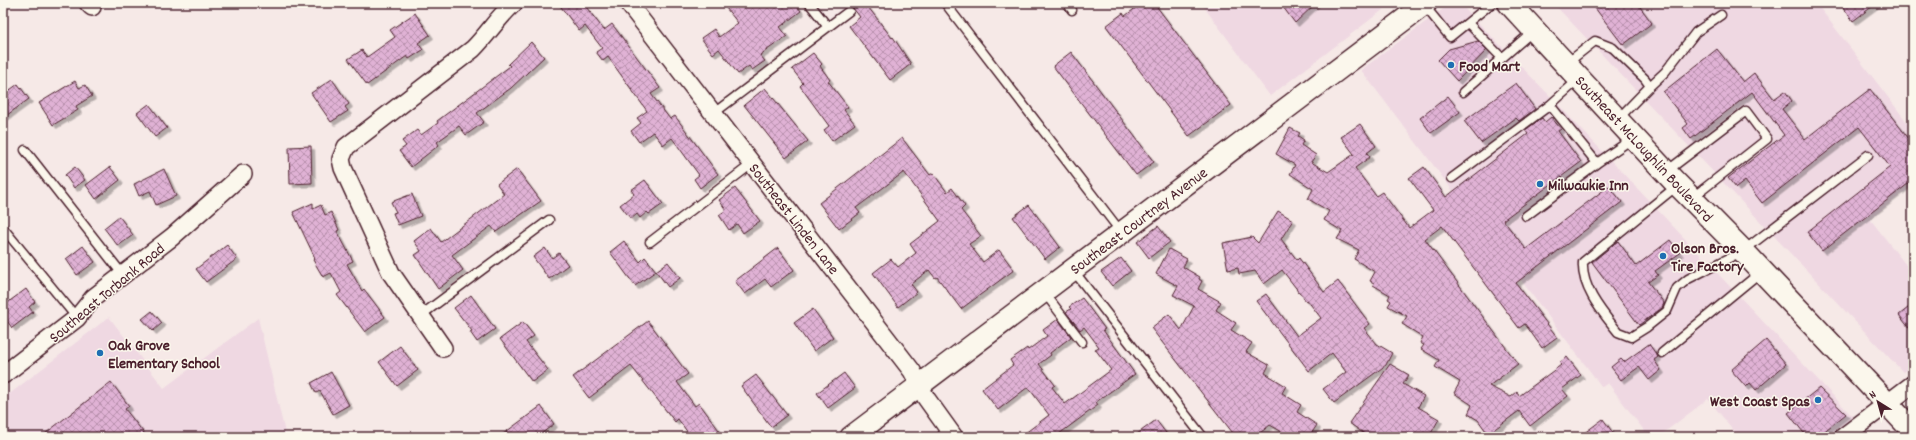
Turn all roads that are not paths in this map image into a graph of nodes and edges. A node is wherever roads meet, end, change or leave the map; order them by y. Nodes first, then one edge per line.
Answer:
1 (514, 3) edge
2 (628, 3) edge
3 (809, 3) edge
4 (945, 3) edge
5 (1067, 3) edge
6 (1492, 3) edge
7 (1509, 3) edge
8 (1425, 4) edge
9 (1072, 10) dead end
10 (849, 11) dead end
11 (1721, 14) dead end
12 (1468, 23) junction
13 (828, 28) junction
14 (1535, 30) junction
15 (1502, 58) junction
16 (1573, 71) junction
17 (1650, 86) junction
18 (1463, 92) dead end
19 (1550, 105) junction
20 (714, 113) junction
21 (1618, 120) junction
22 (1634, 137) junction
23 (25, 150) dead end
24 (1868, 155) dead end
25 (1597, 162) junction
26 (753, 163) junction
27 (243, 174) dead end
28 (1452, 178) dead end
29 (1678, 185) junction
30 (1526, 216) dead end
31 (549, 220) dead end
32 (3, 228) edge
33 (1122, 232) junction
34 (650, 242) dead end
35 (1743, 251) junction
36 (1073, 269) junction
37 (1762, 271) junction
38 (123, 275) junction
39 (1043, 291) junction
40 (420, 316) junction
41 (77, 318) junction
42 (1082, 342) dead end
43 (443, 348) dead end
44 (1662, 353) dead end
45 (3, 374) edge
46 (1913, 384) edge
47 (919, 385) junction
48 (1887, 404) junction
49 (1910, 431) edge
50 (851, 437) edge
51 (954, 437) edge
52 (1203, 437) edge
53 (1843, 437) edge

1 - 40 street
2 - 20 street, Southeast Linden Lane
3 - 13 lane
4 - 33 lane
5 - 9 lane
6 - 12 lane
7 - 14 main road, Southeast McLoughlin Boulevard
8 - 12 lane
8 - 33 street, Southeast Courtney Avenue
10 - 13 lane
11 - 17 lane
12 - 15 lane
13 - 20 lane
14 - 15 lane
14 - 16 main road, Southeast McLoughlin Boulevard
15 - 18 lane
16 - 17 lane
16 - 19 lane
16 - 21 main road, Southeast McLoughlin Boulevard
17 - 21 lane
19 - 25 lane
19 - 28 lane
20 - 26 street, Southeast Linden Lane
21 - 22 main road, Southeast McLoughlin Boulevard
22 - 25 lane
22 - 29 main road, Southeast McLoughlin Boulevard
23 - 38 lane
24 - 35 lane
25 - 30 lane
26 - 34 lane
26 - 47 street, Southeast Linden Lane
27 - 38 street, Southeast Torbank Road
29 - 29 lane
29 - 35 main road, Southeast McLoughlin Boulevard
29 - 35 lane
31 - 40 lane
32 - 41 lane
33 - 36 street, Southeast Courtney Avenue
35 - 37 main road, Southeast McLoughlin Boulevard
36 - 39 street, Southeast Courtney Avenue
36 - 52 lane
37 - 44 lane
37 - 48 main road, Southeast McLoughlin Boulevard
38 - 41 street, Southeast Torbank Road
39 - 42 lane
39 - 47 street, Southeast Courtney Avenue
40 - 43 street
41 - 45 street, Southeast Torbank Road
46 - 48 street
47 - 50 street, Southeast Courtney Avenue
47 - 51 street, Southeast Linden Lane
48 - 49 main road, Southeast McLoughlin Boulevard
48 - 53 street

